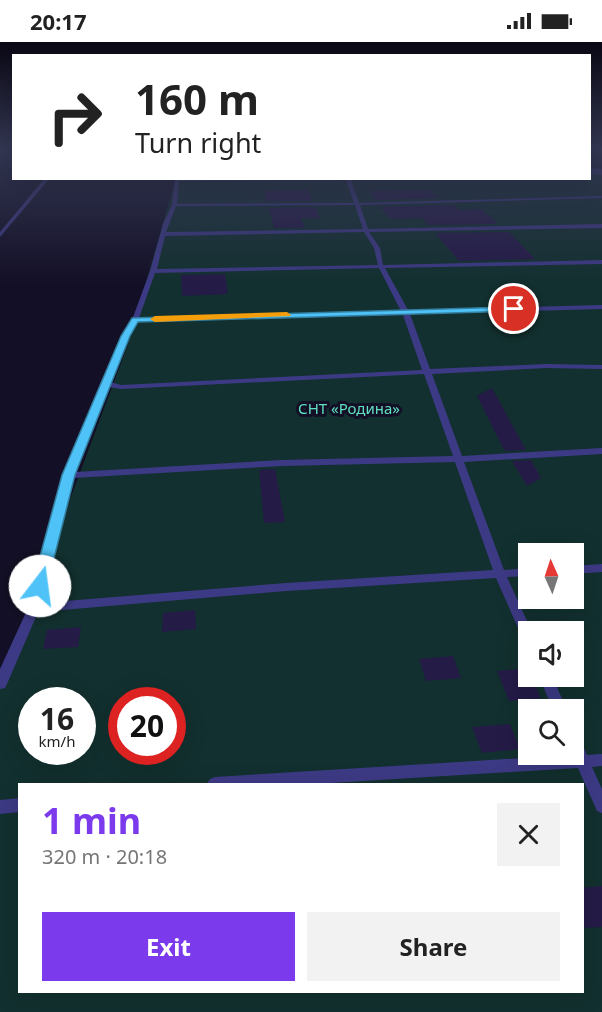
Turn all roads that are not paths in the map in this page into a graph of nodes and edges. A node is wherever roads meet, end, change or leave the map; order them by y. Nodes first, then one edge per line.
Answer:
1 (33, 195) edge
2 (175, 195) edge
3 (354, 195) edge
4 (602, 197) edge
5 (357, 204) junction
6 (174, 205) junction
7 (602, 226) edge
8 (366, 231) junction
9 (164, 234) junction
10 (0, 235) edge
11 (602, 262) edge
12 (381, 267) junction
13 (153, 271) junction
14 (602, 307) edge
15 (405, 311) junction
16 (135, 320) junction
17 (602, 367) edge
18 (428, 371) junction
19 (107, 384) junction
20 (602, 451) edge
21 (460, 459) junction
22 (69, 475) junction
23 (602, 568) edge
24 (584, 569) edge
25 (518, 572) edge
26 (500, 573) junction
27 (34, 608) junction
28 (521, 621) edge
29 (0, 684) edge
30 (602, 760) edge
31 (584, 761) edge
32 (584, 763) edge
33 (519, 765) edge
34 (231, 783) edge
35 (18, 805) edge
36 (602, 806) edge
37 (0, 807) edge

1 - 10 lane
2 - 6 lane
3 - 5 lane
4 - 5 lane
5 - 6 lane
5 - 8 lane
6 - 9 lane
7 - 8 lane
8 - 9 lane
8 - 12 lane
9 - 13 lane
11 - 12 lane
12 - 13 lane
12 - 15 lane
13 - 16 lane
14 - 15 lane
15 - 16 lane
15 - 18 lane
16 - 19 lane
17 - 18 lane
18 - 19 lane
18 - 21 lane
19 - 22 lane
20 - 21 lane
21 - 22 lane
21 - 26 lane
22 - 27 lane
23 - 24 lane
25 - 26 lane
26 - 27 lane
26 - 28 lane
27 - 29 lane
30 - 31 lane
32 - 36 lane
33 - 34 lane
35 - 37 lane

